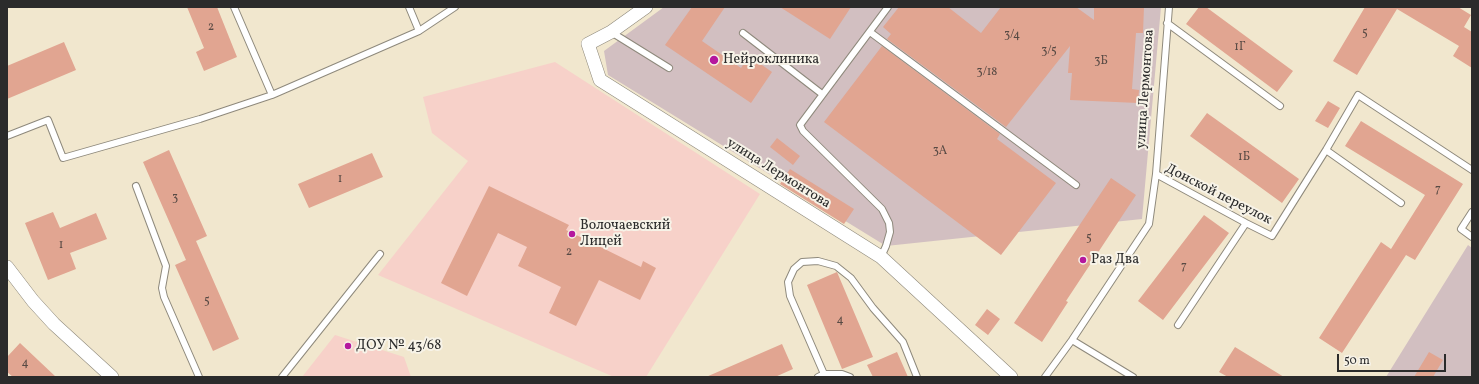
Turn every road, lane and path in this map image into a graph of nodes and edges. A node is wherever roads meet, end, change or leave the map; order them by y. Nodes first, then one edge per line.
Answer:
1 (234, 7) edge
2 (409, 7) edge
3 (455, 7) edge
4 (646, 7) edge
5 (888, 7) edge
6 (1169, 7) edge
7 (1167, 23) junction
8 (419, 31) junction
9 (611, 32) junction
10 (870, 32) junction
11 (743, 33) dead end
12 (669, 68) dead end
13 (822, 94) junction
14 (272, 95) junction
15 (1280, 106) dead end
16 (7, 136) edge
17 (1326, 150) junction
18 (1472, 170) edge
19 (1156, 174) junction
20 (1076, 185) dead end
21 (136, 186) dead end
22 (1401, 203) dead end
23 (1472, 212) edge
24 (1246, 223) junction
25 (1472, 236) edge
26 (380, 254) dead end
27 (881, 257) junction
28 (7, 268) edge
29 (1178, 325) dead end
30 (1072, 340) junction
31 (821, 376) edge
32 (112, 377) edge
33 (199, 377) edge
34 (282, 377) edge
35 (850, 377) edge
36 (917, 377) edge
37 (1011, 377) edge
38 (1045, 377) edge
39 (1133, 377) edge

1 - 14 lane
2 - 8 lane
3 - 8 lane
4 - 9 street, улица Лермонтова
5 - 10 lane
6 - 7 lane, улица Лермонтова
7 - 15 lane
7 - 19 lane, улица Лермонтова
8 - 14 lane
9 - 12 lane
9 - 27 street, улица Лермонтова
10 - 13 lane
10 - 20 lane
11 - 13 lane
13 - 27 lane
14 - 16 lane
17 - 18 lane, Донской переулок
17 - 22 lane
17 - 24 lane, Донской переулок
19 - 24 lane, Донской переулок
19 - 30 lane, Донской переулок
21 - 33 lane
23 - 25 lane
24 - 29 lane
26 - 34 lane
27 - 37 street, улица Лермонтова
28 - 32 street
30 - 38 lane, Донской переулок
30 - 39 lane
31 - 35 lane
31 - 36 lane

